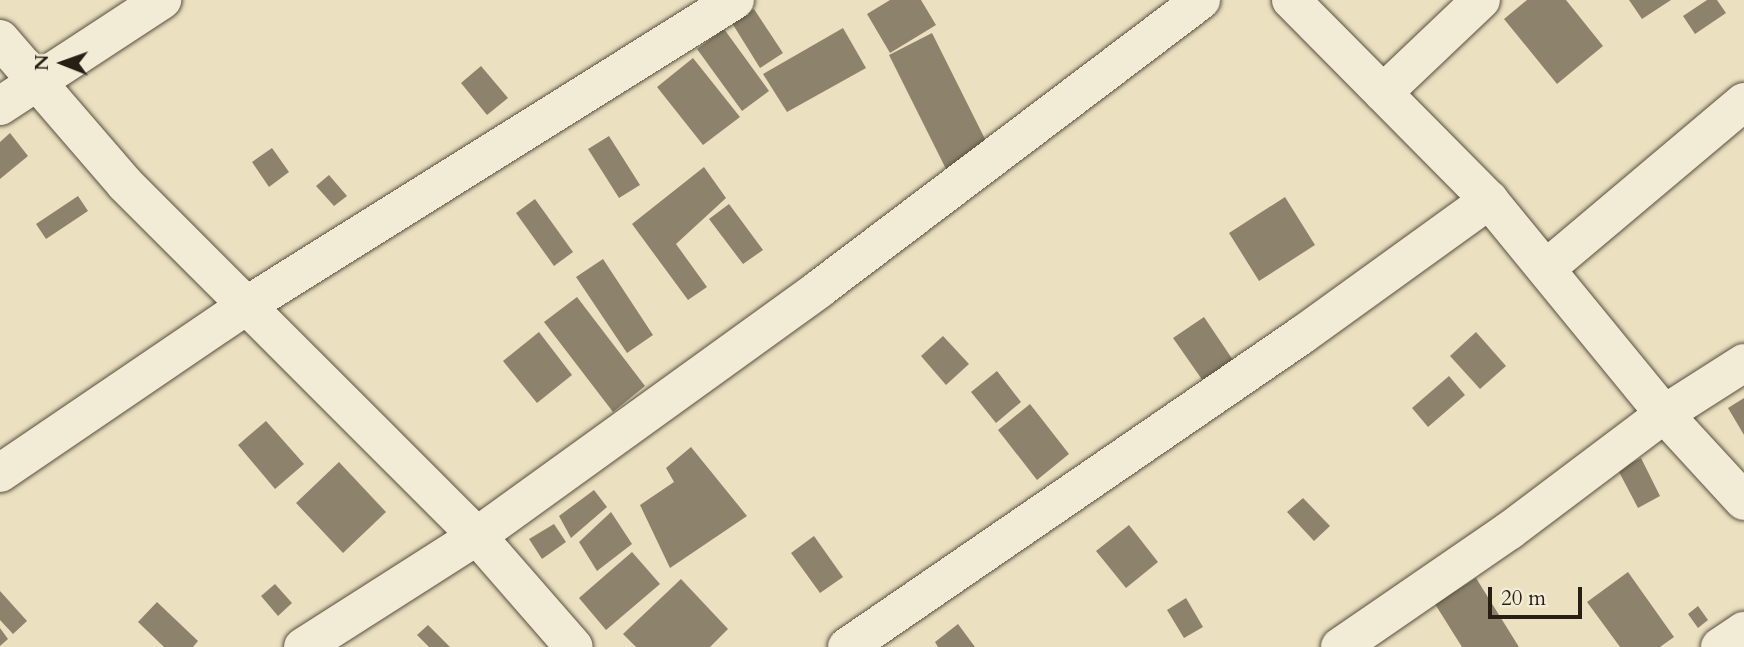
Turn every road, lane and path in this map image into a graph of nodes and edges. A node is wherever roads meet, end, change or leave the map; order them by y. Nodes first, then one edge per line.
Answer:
1 (162, 0) edge
2 (735, 0) edge
3 (1201, 0) edge
4 (1291, 0) edge
5 (1481, 0) edge
6 (692, 10) edge
7 (0, 39) edge
8 (34, 80) junction
9 (1383, 93) junction
10 (1744, 102) edge
11 (0, 106) edge
12 (1489, 200) junction
13 (1548, 267) junction
14 (244, 307) junction
15 (1744, 363) edge
16 (1664, 414) junction
17 (0, 473) edge
18 (1744, 501) edge
19 (477, 536) junction
20 (1744, 631) edge
21 (303, 647) edge
22 (574, 647) edge
23 (847, 647) edge
24 (1340, 647) edge
25 (1720, 647) edge

1 - 8 street
2 - 6 street
3 - 19 street
4 - 9 street
5 - 9 street
6 - 14 street
7 - 8 street
8 - 11 street
8 - 14 street
9 - 12 street
10 - 13 street
12 - 13 street
12 - 23 street
13 - 16 street
14 - 17 street
14 - 19 street
15 - 16 street
16 - 18 street
16 - 24 street
19 - 21 street
19 - 22 street
20 - 25 street

